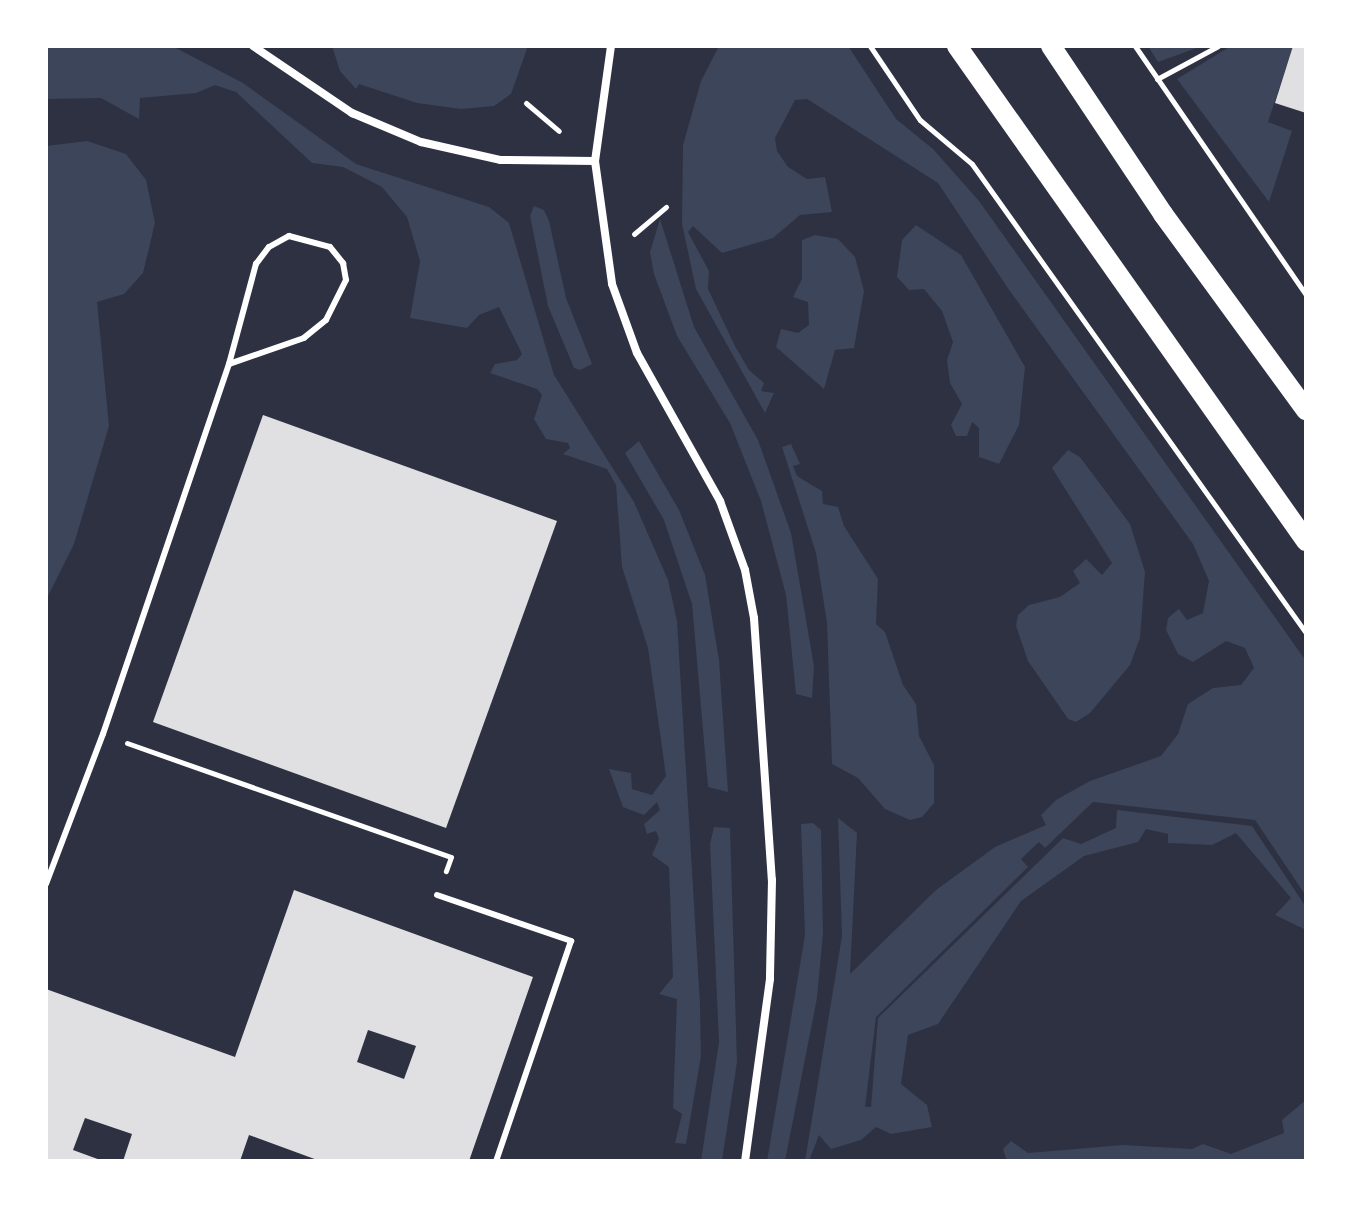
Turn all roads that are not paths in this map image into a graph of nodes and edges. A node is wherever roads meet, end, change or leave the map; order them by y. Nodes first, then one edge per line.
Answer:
1 (253, 46) edge
2 (272, 46) edge
3 (611, 46) edge
4 (957, 46) edge
5 (1051, 46) edge
6 (267, 55) junction
7 (595, 161) junction
8 (229, 364) junction
9 (1306, 410) edge
10 (1306, 541) edge
11 (46, 884) edge
12 (437, 895) road end
13 (496, 1161) edge
14 (745, 1161) edge

1 - 6 street
2 - 6 street
3 - 7 street
4 - 10 main road
5 - 9 main road
6 - 7 street
7 - 14 street
8 - 8 lane
8 - 11 lane
12 - 13 lane

